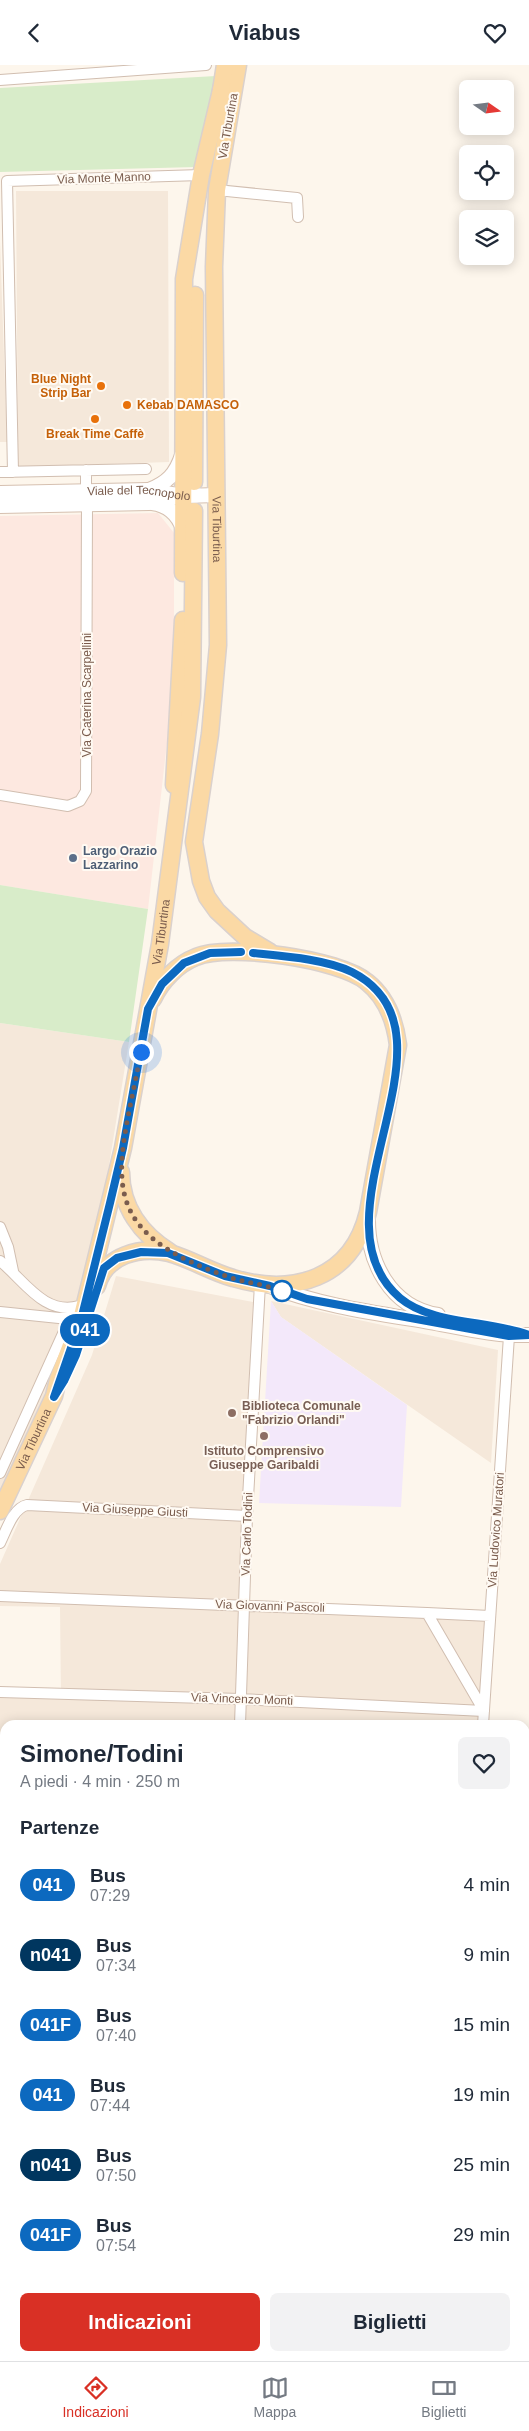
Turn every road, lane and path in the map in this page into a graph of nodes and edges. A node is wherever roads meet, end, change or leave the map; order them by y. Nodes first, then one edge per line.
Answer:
1 (205, 65) edge
2 (225, 65) edge
3 (238, 65) edge
4 (0, 80) edge
5 (222, 86) junction
6 (201, 175) junction
7 (217, 190) junction
8 (298, 217) dead end
9 (182, 455) junction
10 (146, 469) dead end
11 (86, 470) junction
12 (0, 472) edge
13 (13, 472) junction
14 (194, 482) dead end
15 (0, 493) edge
16 (217, 495) junction
17 (148, 496) junction
18 (182, 496) junction
19 (87, 497) junction
20 (0, 505) edge
21 (194, 511) dead end
22 (183, 529) junction
23 (0, 795) edge
24 (176, 829) junction
25 (281, 956) junction
26 (148, 1009) junction
27 (123, 1148) junction
28 (368, 1212) junction
29 (0, 1227) edge
30 (176, 1255) junction
31 (0, 1261) edge
32 (13, 1271) junction
33 (265, 1285) junction
34 (80, 1309) junction
35 (0, 1312) edge
36 (529, 1335) edge
37 (509, 1336) junction
38 (54, 1397) junction
39 (0, 1473) edge
40 (0, 1511) edge
41 (247, 1516) junction
42 (0, 1543) edge
43 (0, 1595) edge
44 (244, 1605) junction
45 (427, 1613) junction
46 (490, 1616) junction
47 (0, 1691) edge
48 (240, 1699) junction
49 (484, 1711) junction
50 (240, 1720) edge
51 (483, 1720) edge

1 - 4 street
2 - 5 main road, Via Tiburtina
3 - 7 main road, Via Tiburtina
5 - 6 main road
5 - 14 main road, Via Tiburtina
6 - 9 main road
6 - 13 street, Via Monte Manno
7 - 8 street
7 - 16 main road, Via Tiburtina
9 - 17 main road
9 - 18 main road
10 - 11 street
11 - 13 street
11 - 19 street, Via Caterina Scarpellini
12 - 13 street
15 - 19 main road, Viale del Tecnopolo
16 - 18 main road, Viale del Tecnopolo
16 - 25 main road, Via Tiburtina
17 - 18 main road, Viale del Tecnopolo
17 - 19 main road, Viale del Tecnopolo
17 - 22 main road
18 - 22 main road
19 - 20 main road, Viale del Tecnopolo
19 - 23 street, Via Caterina Scarpellini
21 - 24 main road, Via Tiburtina
22 - 24 main road
24 - 26 main road, Via Tiburtina
25 - 26 main road
25 - 28 main road
26 - 27 main road, Via Tiburtina
27 - 30 main road
27 - 34 main road, Via Tiburtina
28 - 33 main road
28 - 36 main road
29 - 32 street
30 - 33 main road
30 - 38 main road
31 - 32 street
32 - 34 street
33 - 37 main road
33 - 41 street, Via Carlo Todini
34 - 35 street
34 - 38 main road, Via Tiburtina
34 - 39 street
36 - 37 main road
37 - 46 street, Via Ludovico Muratori
38 - 40 main road, Via Tiburtina
41 - 42 street, Via Giuseppe Giusti
41 - 44 street, Via Carlo Todini
43 - 44 street, Via Giovanni Pascoli
44 - 45 street, Via Giovanni Pascoli
44 - 48 street, Via Carlo Todini
45 - 46 street, Via Giovanni Pascoli
45 - 49 street
46 - 49 street, Via Ludovico Muratori
47 - 48 street, Via Vincenzo Monti
48 - 49 street, Via Vincenzo Monti
48 - 50 street, Via Carlo Todini
49 - 51 street, Via Ludovico Muratori

